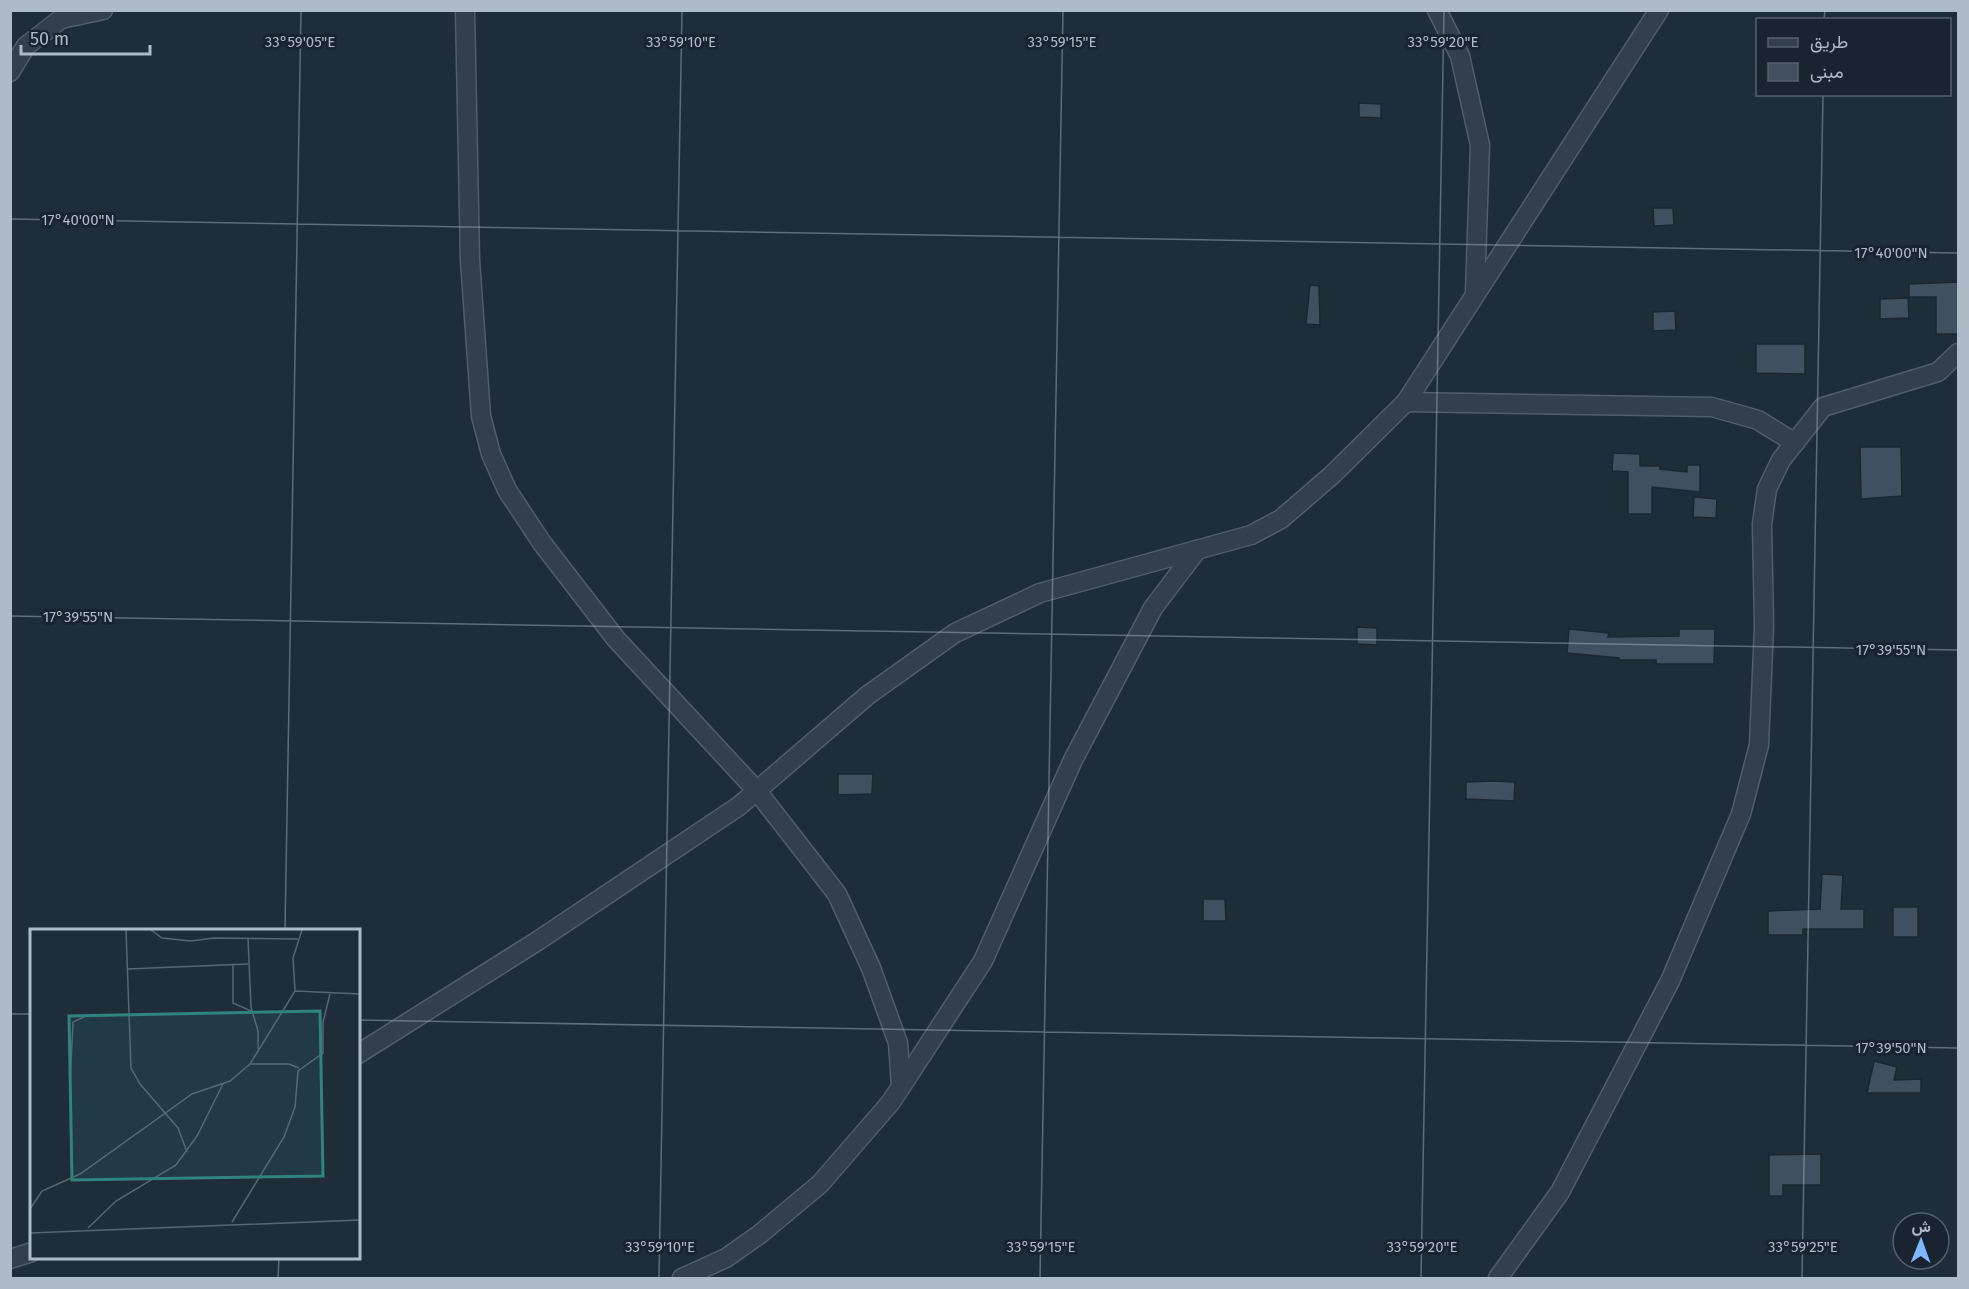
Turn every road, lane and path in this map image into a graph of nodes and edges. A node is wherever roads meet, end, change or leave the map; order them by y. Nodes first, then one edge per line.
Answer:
1 (103, 10) edge
2 (465, 10) edge
3 (1437, 10) edge
4 (1659, 10) edge
5 (10, 72) edge
6 (1475, 293) junction
7 (1959, 353) edge
8 (1406, 402) junction
9 (1795, 443) junction
10 (1197, 550) junction
11 (757, 791) junction
12 (360, 1053) edge
13 (901, 1086) junction
14 (30, 1253) edge
15 (10, 1259) edge
16 (682, 1278) edge
17 (1498, 1278) edge

1 - 5 street
2 - 11 street
3 - 6 street
4 - 6 street
6 - 8 street
7 - 9 street
8 - 9 street
8 - 10 street
9 - 17 street
10 - 11 street
10 - 13 street
11 - 12 street
11 - 13 street
13 - 16 street
14 - 15 street

